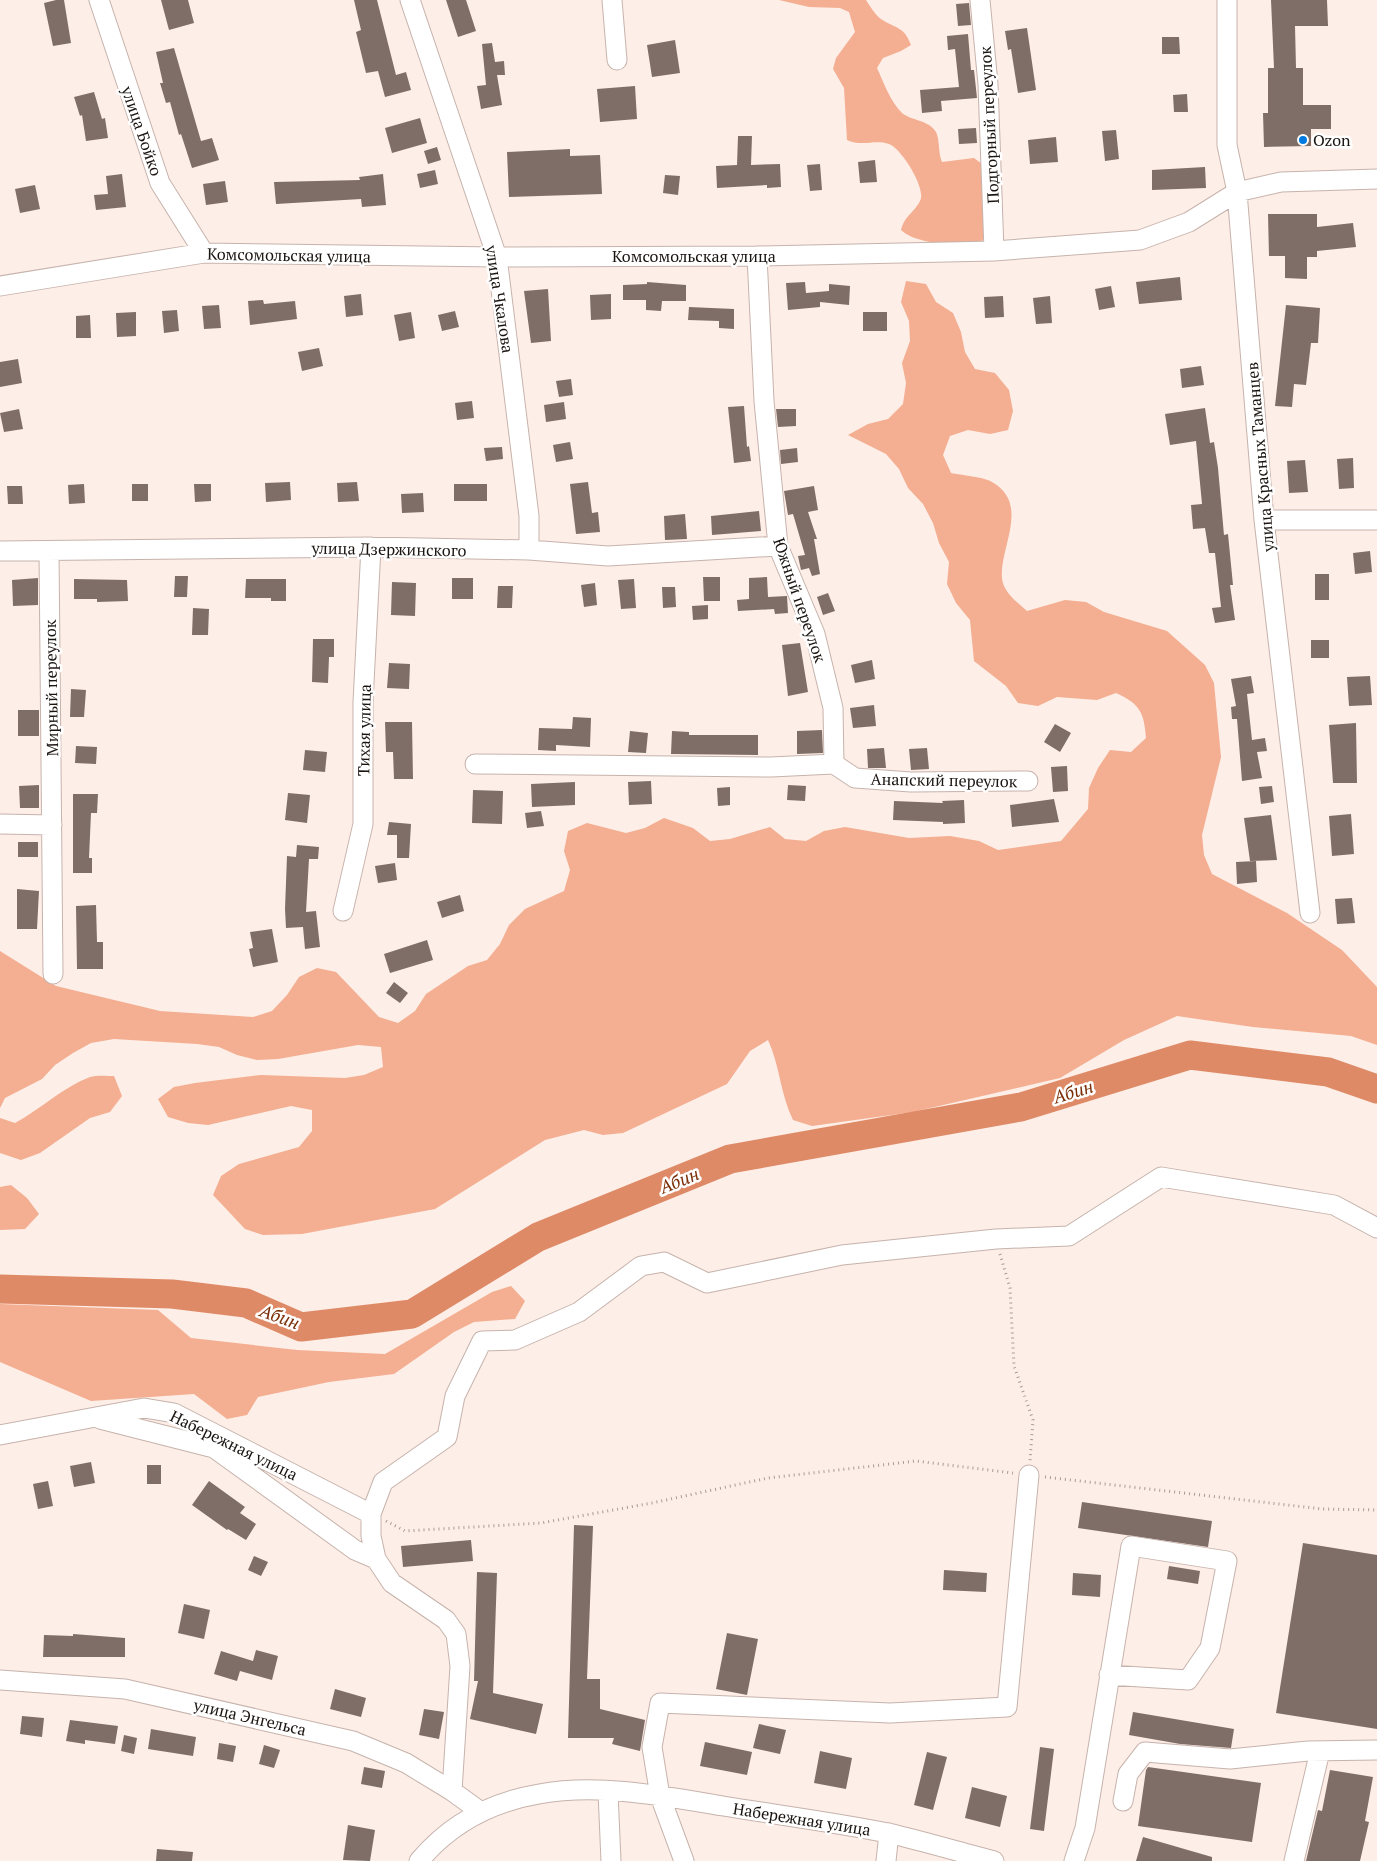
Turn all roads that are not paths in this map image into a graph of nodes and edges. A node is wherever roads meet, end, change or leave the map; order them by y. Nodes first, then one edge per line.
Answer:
1 (99, 0) edge
2 (410, 0) edge
3 (612, 0) edge
4 (980, 0) edge
5 (1227, 0) edge
6 (617, 60) dead end
7 (1377, 179) edge
8 (1237, 192) junction
9 (994, 251) junction
10 (204, 253) junction
11 (757, 256) junction
12 (497, 257) junction
13 (0, 286) edge
14 (1264, 520) junction
15 (1377, 520) edge
16 (778, 546) junction
17 (371, 547) junction
18 (529, 550) junction
19 (0, 551) edge
20 (49, 551) junction
21 (475, 764) dead end
22 (834, 764) junction
23 (1028, 781) dead end
24 (0, 824) edge
25 (52, 825) junction
26 (343, 911) dead end
27 (1310, 913) dead end
28 (53, 974) dead end
29 (1377, 1228) edge
30 (94, 1417) junction
31 (0, 1435) edge
32 (1029, 1475) road end
33 (371, 1514) junction
34 (376, 1558) junction
35 (1110, 1676) junction
36 (0, 1680) edge
37 (1377, 1750) edge
38 (1320, 1751) junction
39 (452, 1790) junction
40 (608, 1792) junction
41 (660, 1796) junction
42 (1123, 1801) dead end
43 (481, 1812) junction
44 (889, 1833) junction
45 (419, 1861) edge
46 (611, 1861) edge
47 (684, 1861) edge
48 (886, 1861) edge
49 (994, 1861) edge
50 (1074, 1861) edge
51 (1294, 1861) edge

1 - 10 street, улица Бойко
2 - 12 street, улица Чкалова
3 - 6 street
4 - 9 street, Подгорный переулок
5 - 8 street, улица Красных Таманцев
7 - 8 street, Комсомольская улица
8 - 9 street, Комсомольская улица
8 - 14 street, улица Красных Таманцев
9 - 11 street, Комсомольская улица
10 - 12 street, Комсомольская улица
10 - 13 street, Комсомольская улица
11 - 12 street, Комсомольская улица
11 - 16 street, Южный переулок
12 - 18 street, улица Чкалова
14 - 15 street
14 - 27 street, улица Красных Таманцев
16 - 18 street, улица Дзержинского
16 - 22 street, Южный переулок
17 - 18 street, улица Дзержинского
17 - 20 street, улица Дзержинского
17 - 26 street, Тихая улица
19 - 20 street, улица Дзержинского
20 - 25 street, Мирный переулок
21 - 22 street
22 - 23 street, Анапский переулок
24 - 25 street
25 - 28 street, Мирный переулок
29 - 33 street
30 - 31 street, Набережная улица
30 - 33 street, Набережная улица
30 - 34 street
32 - 41 street
33 - 34 street
34 - 39 street
35 - 35 street
35 - 50 street
36 - 39 street, улица Энгельса
37 - 38 street
38 - 42 street
38 - 51 street
39 - 43 street, улица Энгельса
40 - 41 street, Набережная улица
40 - 43 street, Набережная улица
40 - 46 street
41 - 44 street, Набережная улица
41 - 47 street
43 - 45 street, Набережная улица
44 - 48 street
44 - 49 street, Набережная улица

